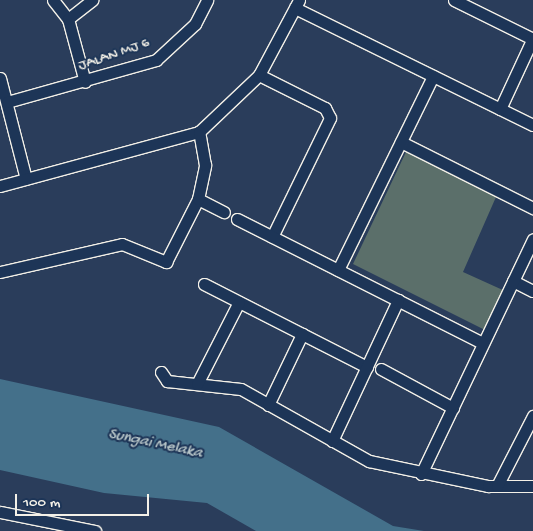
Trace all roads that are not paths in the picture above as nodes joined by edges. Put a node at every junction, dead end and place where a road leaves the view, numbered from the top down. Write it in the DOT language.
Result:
graph roads {
  1 [pos="53,0"];
  2 [pos="92,0"];
  3 [pos="207,0"];
  4 [pos="454,0"];
  5 [pos="467,3"];
  6 [pos="297,4"];
  7 [pos="68,19"];
  8 [pos="533,38"];
  9 [pos="259,75"];
  10 [pos="433,76"];
  11 [pos="0,78"];
  12 [pos="86,82"];
  13 [pos="7,102"];
  14 [pos="500,109"];
  15 [pos="533,125"];
  16 [pos="199,132"];
  17 [pos="401,142"];
  18 [pos="26,179"];
  19 [pos="0,186"];
  20 [pos="198,199"];
  21 [pos="533,208"];
  22 [pos="224,212"];
  23 [pos="237,219"];
  24 [pos="272,237"];
  25 [pos="533,239"];
  26 [pos="338,270"];
  27 [pos="0,272"];
  28 [pos="513,281"];
  29 [pos="204,284"];
  30 [pos="533,291"];
  31 [pos="398,300"];
  32 [pos="239,302"];
  33 [pos="302,334"];
  34 [pos="484,343"];
  35 [pos="367,367"];
  36 [pos="381,369"];
  37 [pos="161,372"];
  38 [pos="197,384"];
  39 [pos="268,405"];
  40 [pos="453,408"];
  41 [pos="533,416"];
  42 [pos="332,441"];
  43 [pos="421,474"];
  44 [pos="498,486"];
  45 [pos="533,486"];
  46 [pos="0,512"];
  47 [pos="95,531"];
  1 -- 7 [label="street"];
  2 -- 7 [label="street"];
  3 -- 12 [label="street, JALAN MJ 6"];
  4 -- 5 [label="street"];
  5 -- 8 [label="street"];
  6 -- 9 [label="street"];
  6 -- 10 [label="street"];
  7 -- 12 [label="street"];
  8 -- 14 [label="street"];
  9 -- 16 [label="street"];
  9 -- 24 [label="street"];
  10 -- 14 [label="street"];
  10 -- 17 [label="street"];
  11 -- 13 [label="street"];
  12 -- 13 [label="street, JALAN MJ 6"];
  13 -- 18 [label="street"];
  14 -- 15 [label="street"];
  16 -- 18 [label="street"];
  16 -- 20 [label="street"];
  17 -- 21 [label="street"];
  17 -- 26 [label="street"];
  18 -- 19 [label="street"];
  20 -- 22 [label="street"];
  20 -- 27 [label="street"];
  23 -- 24 [label="street"];
  24 -- 26 [label="street"];
  25 -- 28 [label="street"];
  26 -- 31 [label="street"];
  28 -- 30 [label="street"];
  28 -- 34 [label="street"];
  29 -- 32 [label="street"];
  31 -- 34 [label="street"];
  31 -- 35 [label="street"];
  32 -- 33 [label="street"];
  32 -- 38 [label="street"];
  33 -- 35 [label="street"];
  33 -- 39 [label="street"];
  34 -- 40 [label="street"];
  35 -- 42 [label="street"];
  36 -- 40 [label="street"];
  37 -- 38 [label="street"];
  38 -- 39 [label="street"];
  39 -- 42 [label="street"];
  40 -- 43 [label="street"];
  41 -- 44 [label="street"];
  42 -- 43 [label="street"];
  43 -- 44 [label="street"];
  44 -- 45 [label="street"];
  46 -- 47 [label="street"];
}
